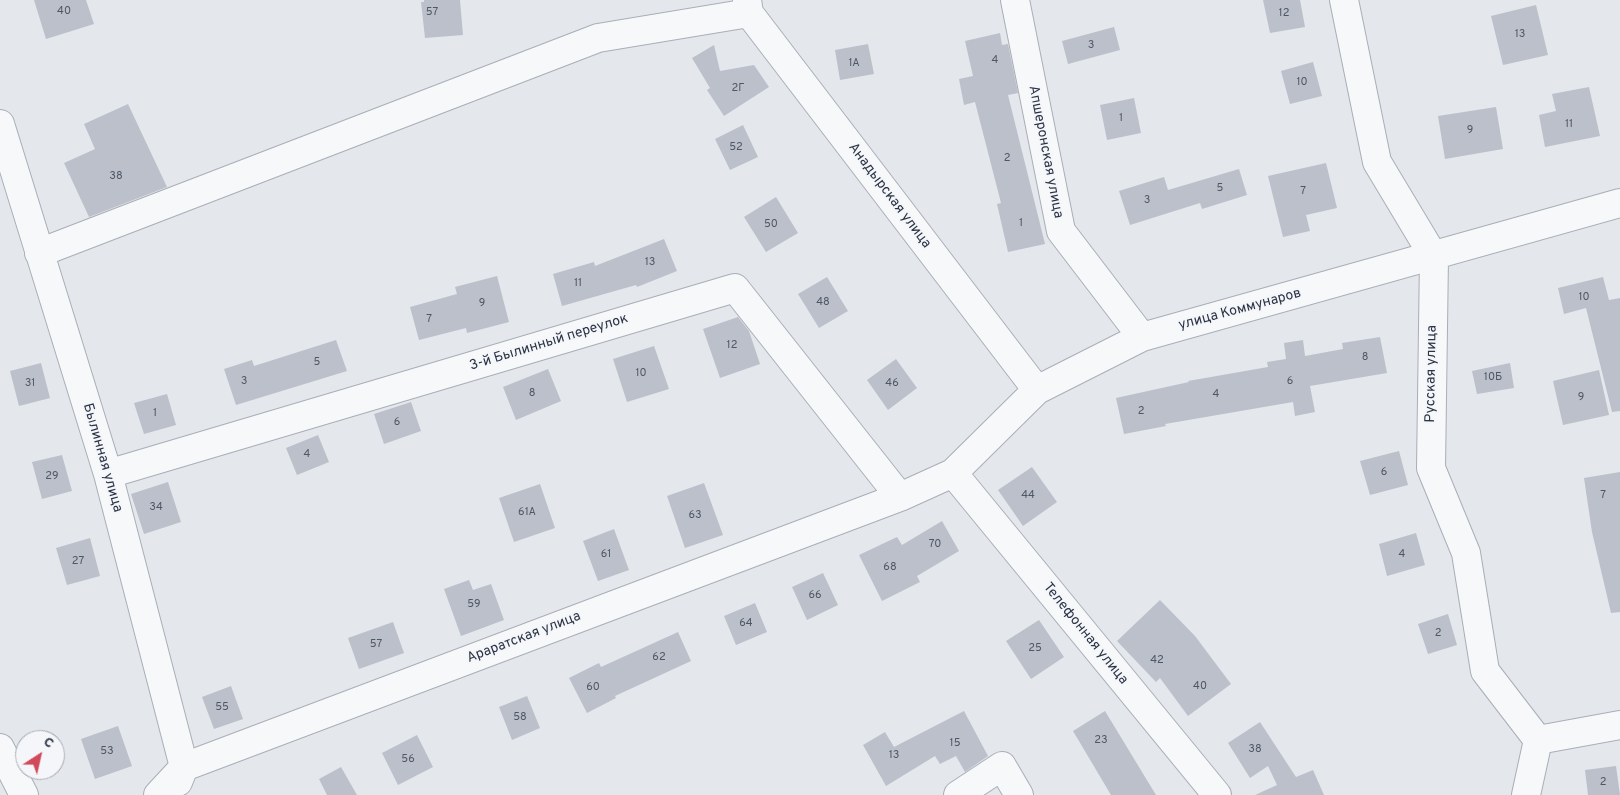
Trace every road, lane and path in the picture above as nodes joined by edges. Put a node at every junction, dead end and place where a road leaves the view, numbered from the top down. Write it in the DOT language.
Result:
graph roads {
  1 [pos="1015,0"];
  2 [pos="1344,0"];
  3 [pos="748,6"];
  4 [pos="0,124"];
  5 [pos="1620,204"];
  6 [pos="39,253"];
  7 [pos="1434,257"];
  8 [pos="1142,337"];
  9 [pos="1037,390"];
  10 [pos="953,473"];
  11 [pos="108,474"];
  12 [pos="900,497"];
  13 [pos="1620,724"];
  14 [pos="1538,740"];
  15 [pos="0,748"];
  16 [pos="184,767"];
  17 [pos="24,795"];
  18 [pos="158,795"];
  19 [pos="172,795"];
  20 [pos="958,795"];
  21 [pos="1019,795"];
  22 [pos="1217,795"];
  23 [pos="1526,795"];
  1 -- 8 [label="street, Апшеронская улица"];
  2 -- 7 [label="street"];
  3 -- 6 [label="street"];
  3 -- 9 [label="street, Анадырская улица"];
  4 -- 6 [label="street, Былинная улица"];
  5 -- 7 [label="street, улица Коммунаров"];
  6 -- 11 [label="street, Былинная улица"];
  7 -- 8 [label="street, улица Коммунаров"];
  7 -- 14 [label="street, Русская улица"];
  8 -- 9 [label="street, улица Коммунаров"];
  9 -- 10 [label="street, улица Коммунаров"];
  10 -- 12 [label="street, улица Коммунаров"];
  10 -- 22 [label="street, Телефонная улица"];
  11 -- 12 [label="street, 3-й Былинный переулок"];
  11 -- 16 [label="street, Былинная улица"];
  12 -- 16 [label="street, Араратская улица"];
  13 -- 14 [label="street"];
  14 -- 23 [label="street"];
  15 -- 17 [label="street"];
  16 -- 18 [label="street, Араратская улица"];
  16 -- 19 [label="street"];
  20 -- 21 [label="street"];
}
